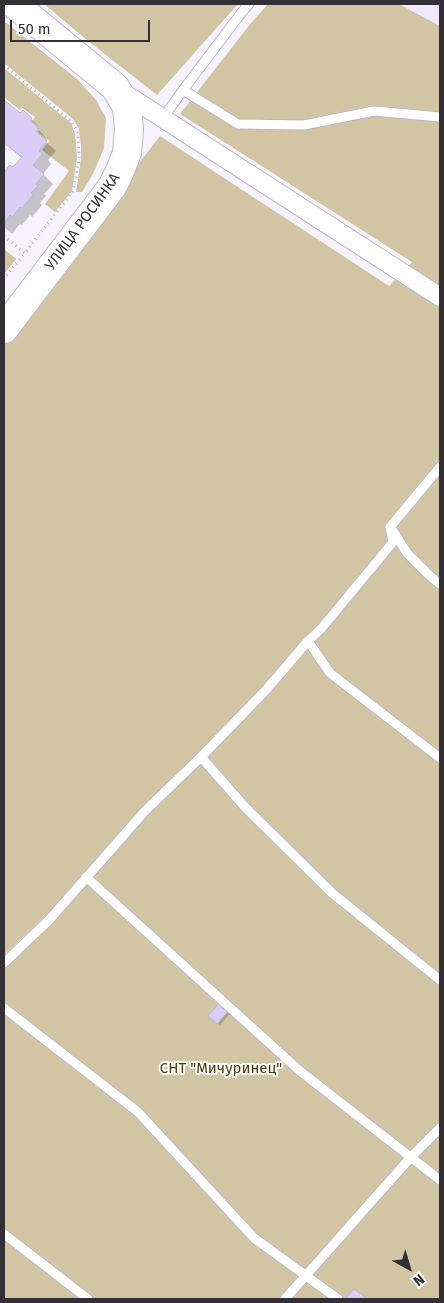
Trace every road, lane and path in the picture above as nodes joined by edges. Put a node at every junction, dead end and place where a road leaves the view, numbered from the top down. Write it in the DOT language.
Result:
graph roads {
  1 [pos="14,4"];
  2 [pos="249,4"];
  3 [pos="4,65"];
  4 [pos="114,87"];
  5 [pos="183,90"];
  6 [pos="440,116"];
  7 [pos="162,118"];
  8 [pos="7,145"];
  9 [pos="4,150"];
  10 [pos="4,236"];
  11 [pos="25,253"];
  12 [pos="4,278"];
  13 [pos="440,297"];
  14 [pos="4,329"];
  15 [pos="440,467"];
  16 [pos="390,527"];
  17 [pos="440,584"];
  18 [pos="308,642"];
  19 [pos="201,757"];
  20 [pos="440,758"];
  21 [pos="86,877"];
  22 [pos="4,963"];
  23 [pos="440,980"];
  24 [pos="4,1008"];
  25 [pos="440,1128"];
  26 [pos="411,1157"];
  27 [pos="440,1180"];
  28 [pos="4,1234"];
  29 [pos="306,1276"];
  30 [pos="88,1299"];
  31 [pos="286,1299"];
  32 [pos="338,1299"];
  1 -- 4 [label="main road, УЛИЦА РОСИНКА"];
  2 -- 5 [label="lane"];
  3 -- 11 [label="path"];
  4 -- 7 [label="street"];
  4 -- 14 [label="main road, УЛИЦА РОСИНКА"];
  5 -- 6 [label="lane"];
  5 -- 7 [label="lane"];
  7 -- 13 [label="street"];
  8 -- 9 [label="path"];
  10 -- 11 [label="path"];
  11 -- 12 [label="path"];
  15 -- 16 [label="lane"];
  16 -- 17 [label="lane"];
  16 -- 18 [label="lane"];
  18 -- 19 [label="lane"];
  18 -- 20 [label="lane"];
  19 -- 21 [label="lane"];
  19 -- 23 [label="lane"];
  21 -- 22 [label="lane"];
  21 -- 26 [label="lane"];
  24 -- 29 [label="lane"];
  25 -- 26 [label="lane"];
  26 -- 27 [label="lane"];
  26 -- 29 [label="lane"];
  28 -- 30 [label="lane"];
  29 -- 31 [label="lane"];
  29 -- 32 [label="lane"];
}
